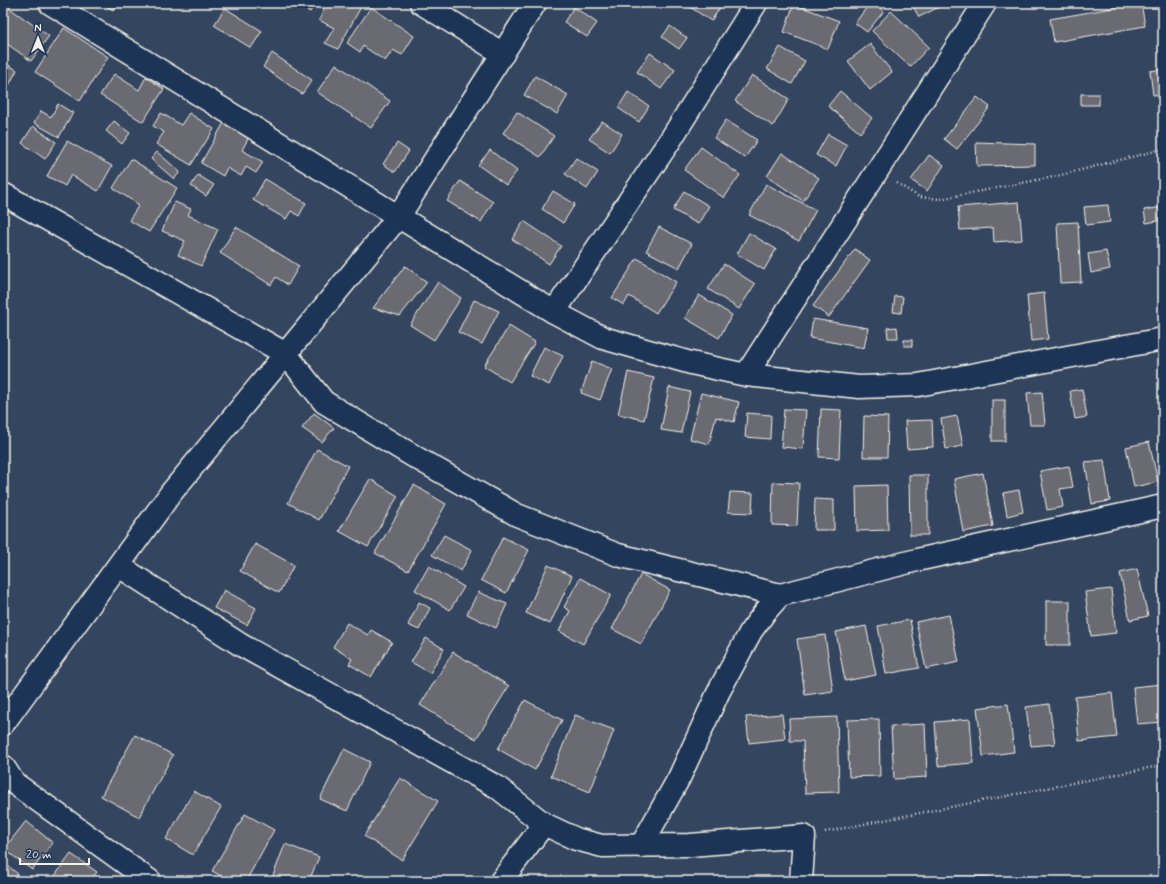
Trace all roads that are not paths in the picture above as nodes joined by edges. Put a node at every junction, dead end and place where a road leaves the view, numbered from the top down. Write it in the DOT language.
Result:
graph roads {
  1 [pos="50,3"];
  2 [pos="421,3"];
  3 [pos="535,3"];
  4 [pos="756,3"];
  5 [pos="985,3"];
  6 [pos="503,54"];
  7 [pos="3,194"];
  8 [pos="399,216"];
  9 [pos="554,312"];
  10 [pos="1163,339"];
  11 [pos="286,354"];
  12 [pos="746,375"];
  13 [pos="1163,506"];
  14 [pos="119,566"];
  15 [pos="780,595"];
  16 [pos="3,724"];
  17 [pos="3,766"];
  18 [pos="544,824"];
  19 [pos="641,846"];
  20 [pos="150,881"];
  21 [pos="501,881"];
  22 [pos="801,881"];
  1 -- 8 [label="street"];
  2 -- 6 [label="street"];
  3 -- 6 [label="street"];
  4 -- 9 [label="street"];
  5 -- 12 [label="street"];
  6 -- 8 [label="street"];
  7 -- 11 [label="street"];
  8 -- 9 [label="street"];
  8 -- 11 [label="street"];
  9 -- 12 [label="street"];
  10 -- 12 [label="street"];
  11 -- 14 [label="street"];
  11 -- 15 [label="street"];
  13 -- 15 [label="street"];
  14 -- 16 [label="street"];
  14 -- 18 [label="street"];
  15 -- 19 [label="street"];
  17 -- 20 [label="street"];
  18 -- 19 [label="street"];
  18 -- 21 [label="street"];
  19 -- 22 [label="street"];
}
